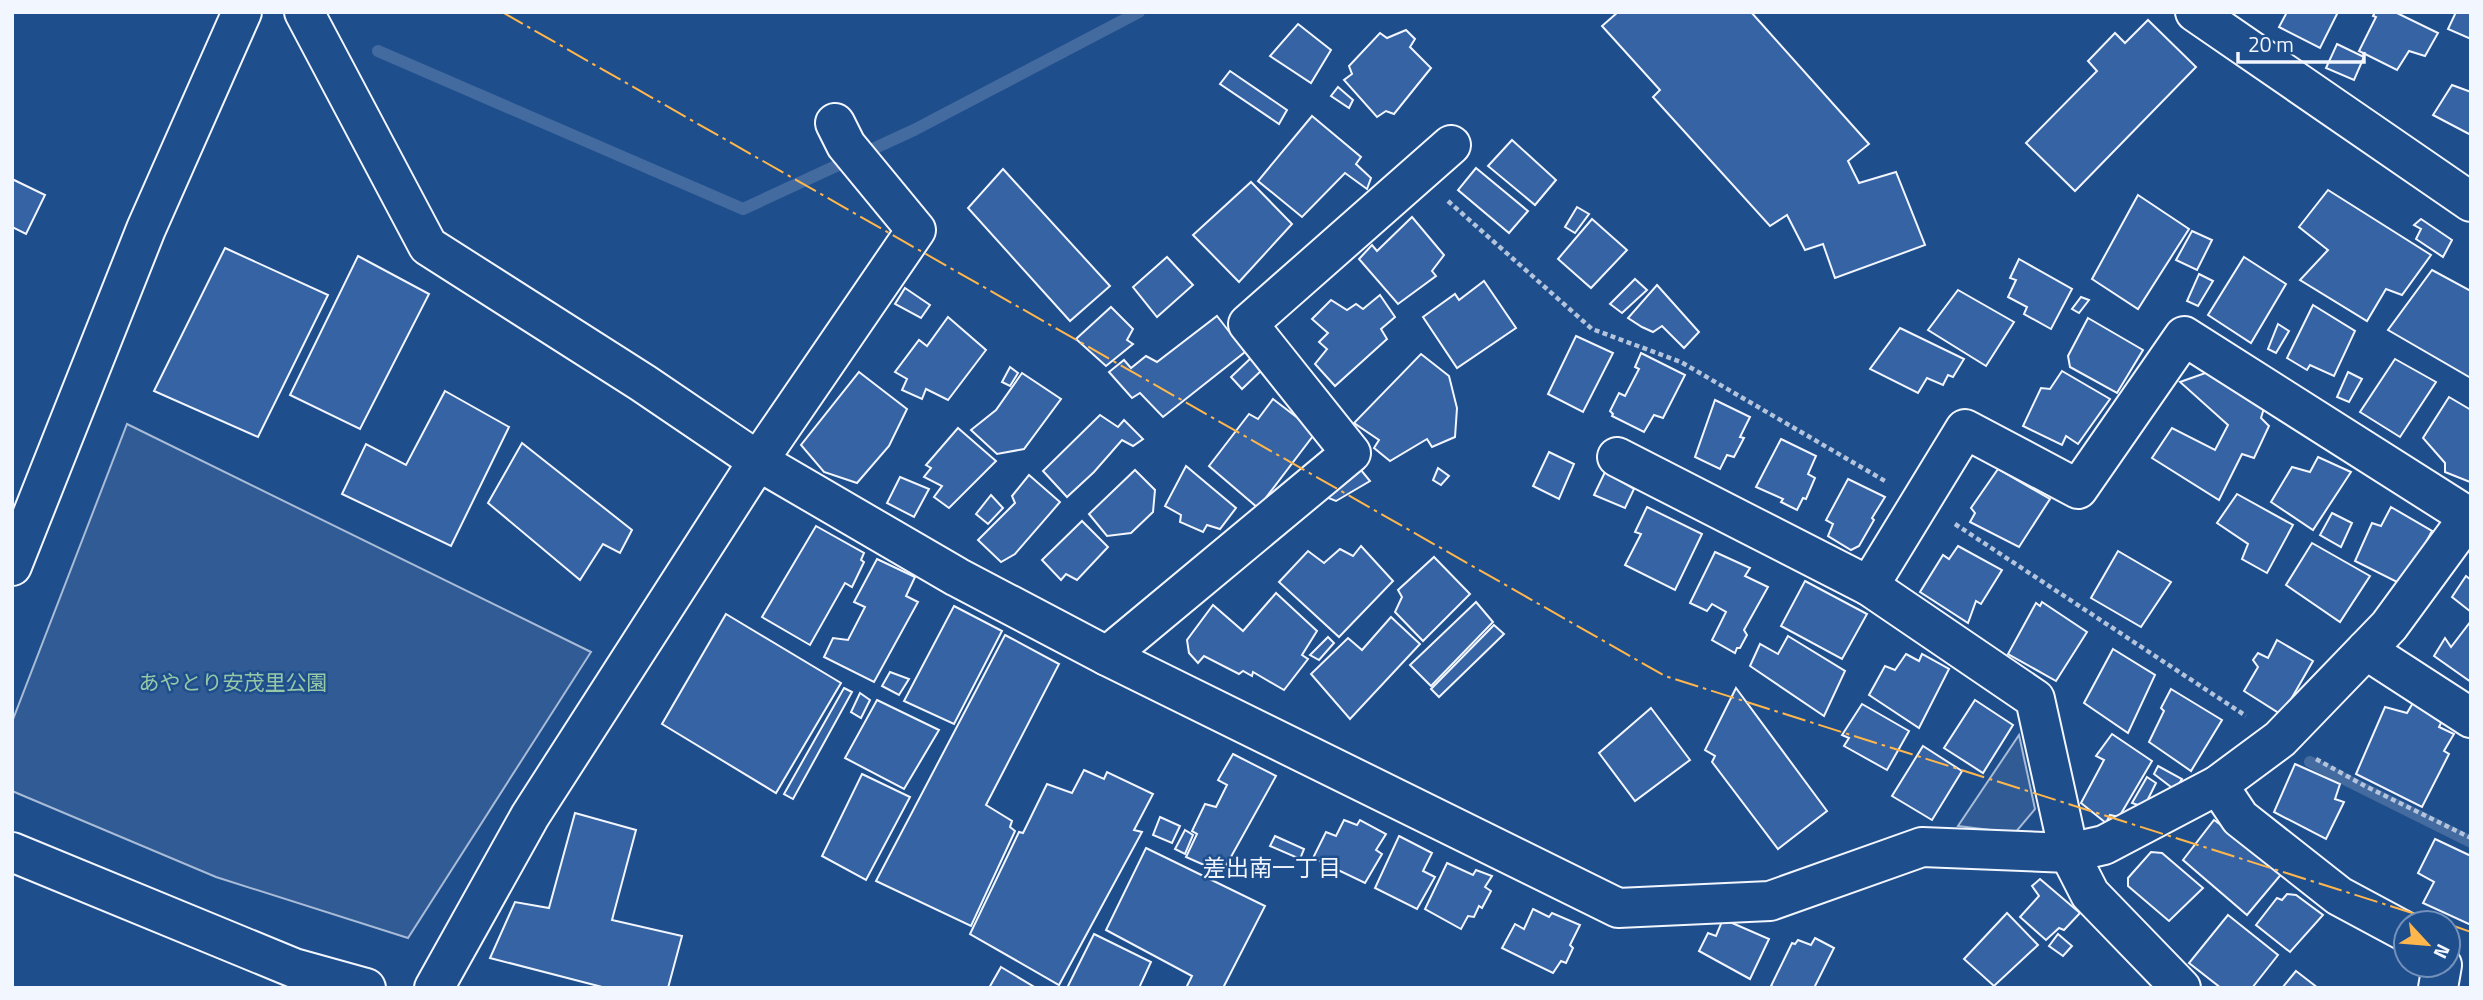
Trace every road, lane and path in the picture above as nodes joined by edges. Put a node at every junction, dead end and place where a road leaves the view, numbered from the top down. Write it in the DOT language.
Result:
graph roads {
  1 [pos="242,12"];
  2 [pos="304,12"];
  3 [pos="2195,12"];
  4 [pos="848,145"];
  5 [pos="1451,145"];
  6 [pos="1419,175"];
  7 [pos="2471,202"];
  8 [pos="1617,457"];
  9 [pos="758,461"];
  10 [pos="1921,502"];
  11 [pos="2470,515"];
  12 [pos="12,566"];
  13 [pos="1869,586"];
  14 [pos="2366,650"];
  15 [pos="1107,656"];
  16 [pos="2471,718"];
  17 [pos="2280,739"];
  18 [pos="2218,785"];
  19 [pos="2471,838"];
  20 [pos="12,852"];
  21 [pos="2069,853"];
  22 [pos="2392,924"];
  23 [pos="366,988"];
  24 [pos="435,988"];
  25 [pos="2181,988"];
  1 -- 12 [label="street"];
  2 -- 9 [label="street"];
  3 -- 7 [label="street"];
  4 -- 9 [label="street"];
  5 -- 6 [label="street"];
  6 -- 10 [label="path"];
  6 -- 15 [label="street"];
  8 -- 13 [label="street"];
  9 -- 15 [label="street"];
  9 -- 24 [label="street"];
  10 -- 11 [label="street"];
  10 -- 13 [label="street"];
  10 -- 17 [label="path"];
  11 -- 14 [label="street"];
  13 -- 21 [label="street"];
  14 -- 16 [label="street"];
  14 -- 17 [label="street"];
  15 -- 21 [label="street"];
  17 -- 18 [label="street"];
  17 -- 19 [label="path"];
  18 -- 21 [label="street"];
  18 -- 22 [label="street"];
  20 -- 23 [label="street"];
  21 -- 25 [label="street"];
}
